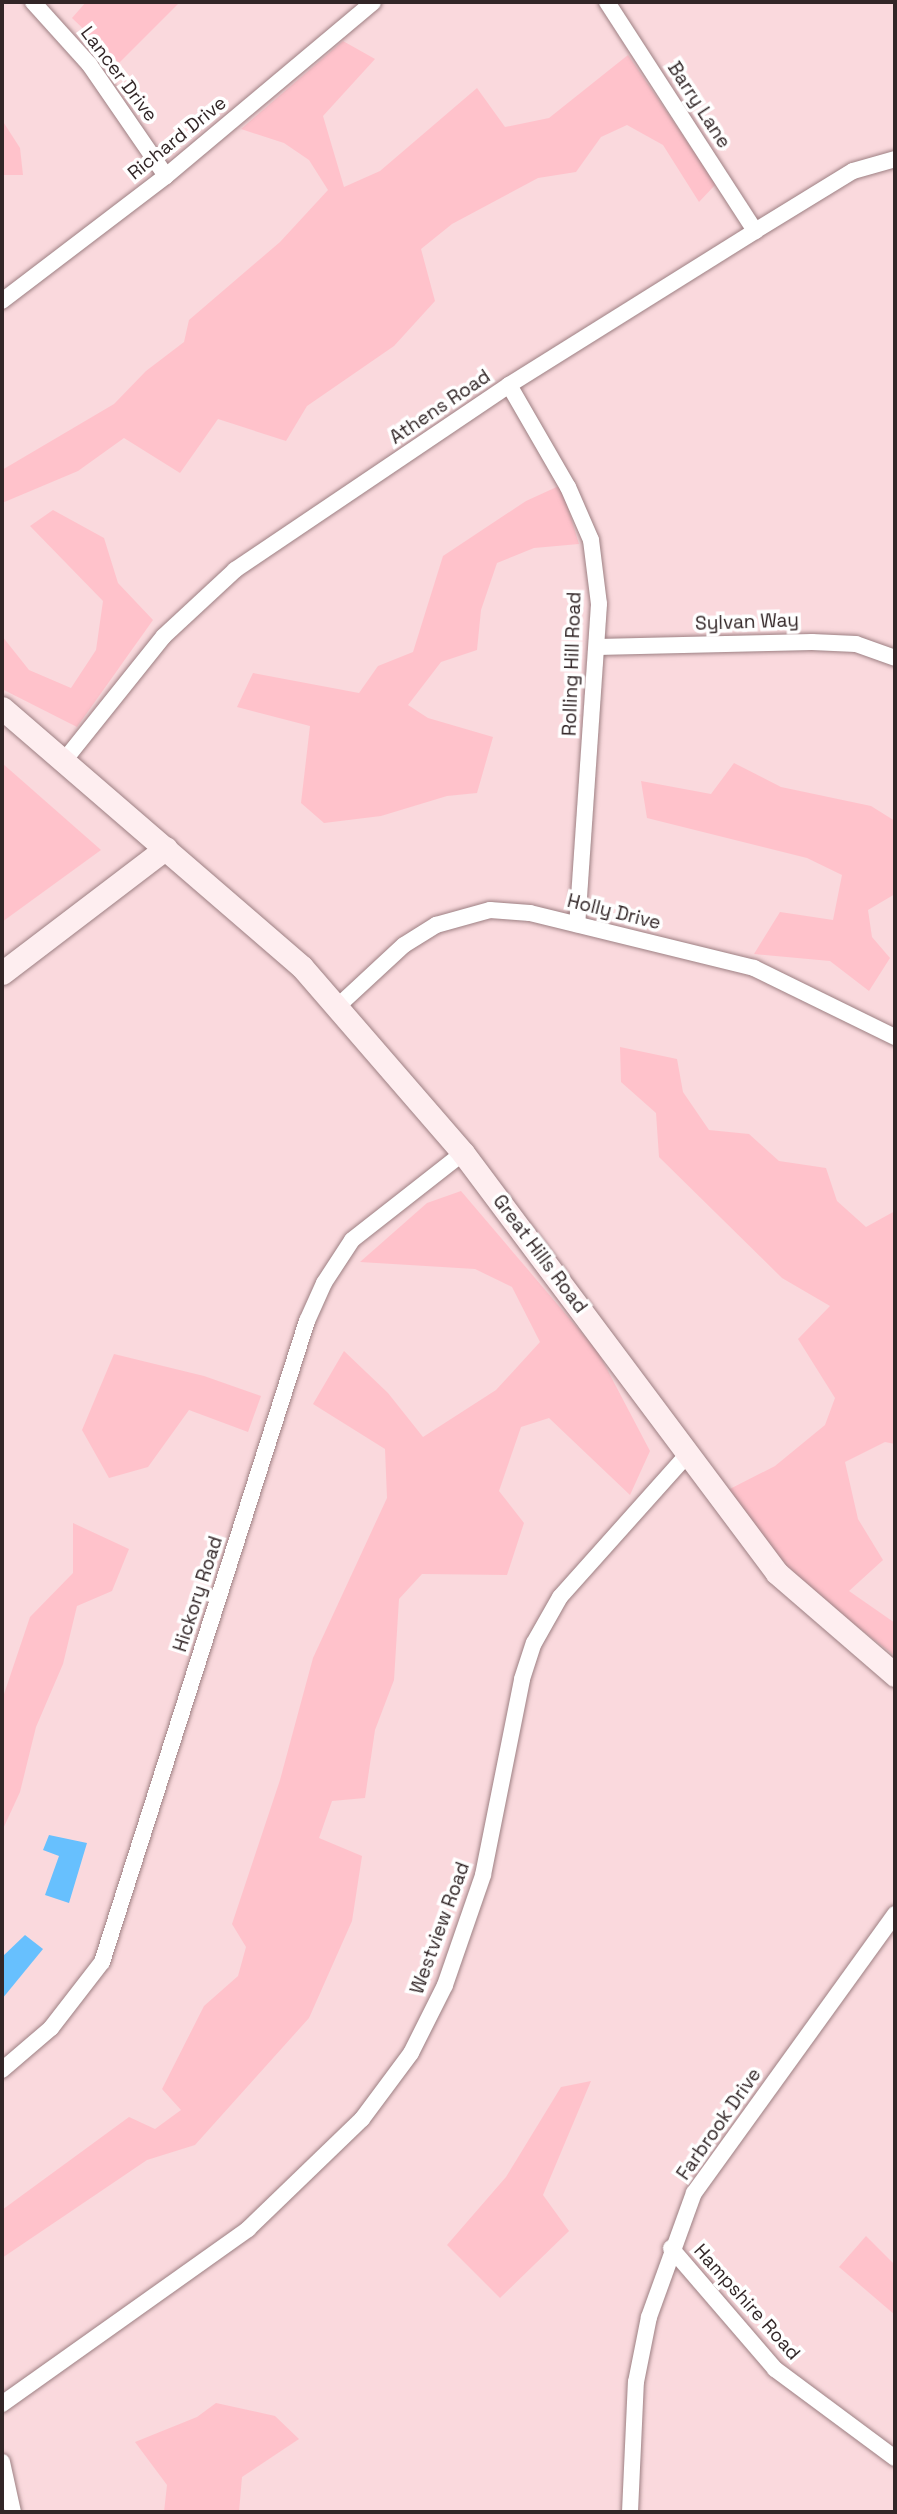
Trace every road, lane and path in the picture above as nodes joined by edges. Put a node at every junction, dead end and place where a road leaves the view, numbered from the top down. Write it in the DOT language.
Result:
graph roads {
  1 [pos="33,2"];
  2 [pos="373,2"];
  3 [pos="607,2"];
  4 [pos="895,159"];
  5 [pos="166,176"];
  6 [pos="755,230"];
  7 [pos="2,301"];
  8 [pos="509,385"];
  9 [pos="597,648"];
  10 [pos="895,658"];
  11 [pos="2,708"];
  12 [pos="63,762"];
  13 [pos="166,849"];
  14 [pos="577,924"];
  15 [pos="2,973"];
  16 [pos="337,1007"];
  17 [pos="895,1037"];
  18 [pos="463,1153"];
  19 [pos="687,1455"];
  20 [pos="895,1675"];
  21 [pos="895,1914"];
  22 [pos="2,2070"];
  23 [pos="671,2248"];
  24 [pos="2,2404"];
  25 [pos="895,2458"];
  26 [pos="2,2462"];
  27 [pos="13,2512"];
  28 [pos="630,2512"];
  1 -- 5 [label="street, Lancer Drive"];
  2 -- 5 [label="street, Richard Drive"];
  3 -- 6 [label="street, Barry Lane"];
  4 -- 6 [label="street, Athens Road"];
  5 -- 7 [label="street, Richard Drive"];
  6 -- 8 [label="street, Athens Road"];
  8 -- 9 [label="street, Rolling Hill Road"];
  8 -- 12 [label="street, Athens Road"];
  9 -- 10 [label="street, Sylvan Way"];
  9 -- 14 [label="street, Rolling Hill Road"];
  11 -- 12 [label="street, Great Hills Road"];
  12 -- 13 [label="street, Great Hills Road"];
  13 -- 15 [label="street"];
  13 -- 16 [label="street, Great Hills Road"];
  14 -- 16 [label="street, Holly Drive"];
  14 -- 17 [label="street, Holly Drive"];
  16 -- 18 [label="street, Great Hills Road"];
  18 -- 19 [label="street, Great Hills Road"];
  18 -- 22 [label="street, Hickory Road"];
  19 -- 20 [label="street, Great Hills Road"];
  19 -- 24 [label="street, Westview Road"];
  21 -- 23 [label="street, Farbrook Drive"];
  23 -- 25 [label="street, Hampshire Road"];
  23 -- 28 [label="street, Farbrook Drive"];
  26 -- 27 [label="street"];
}
